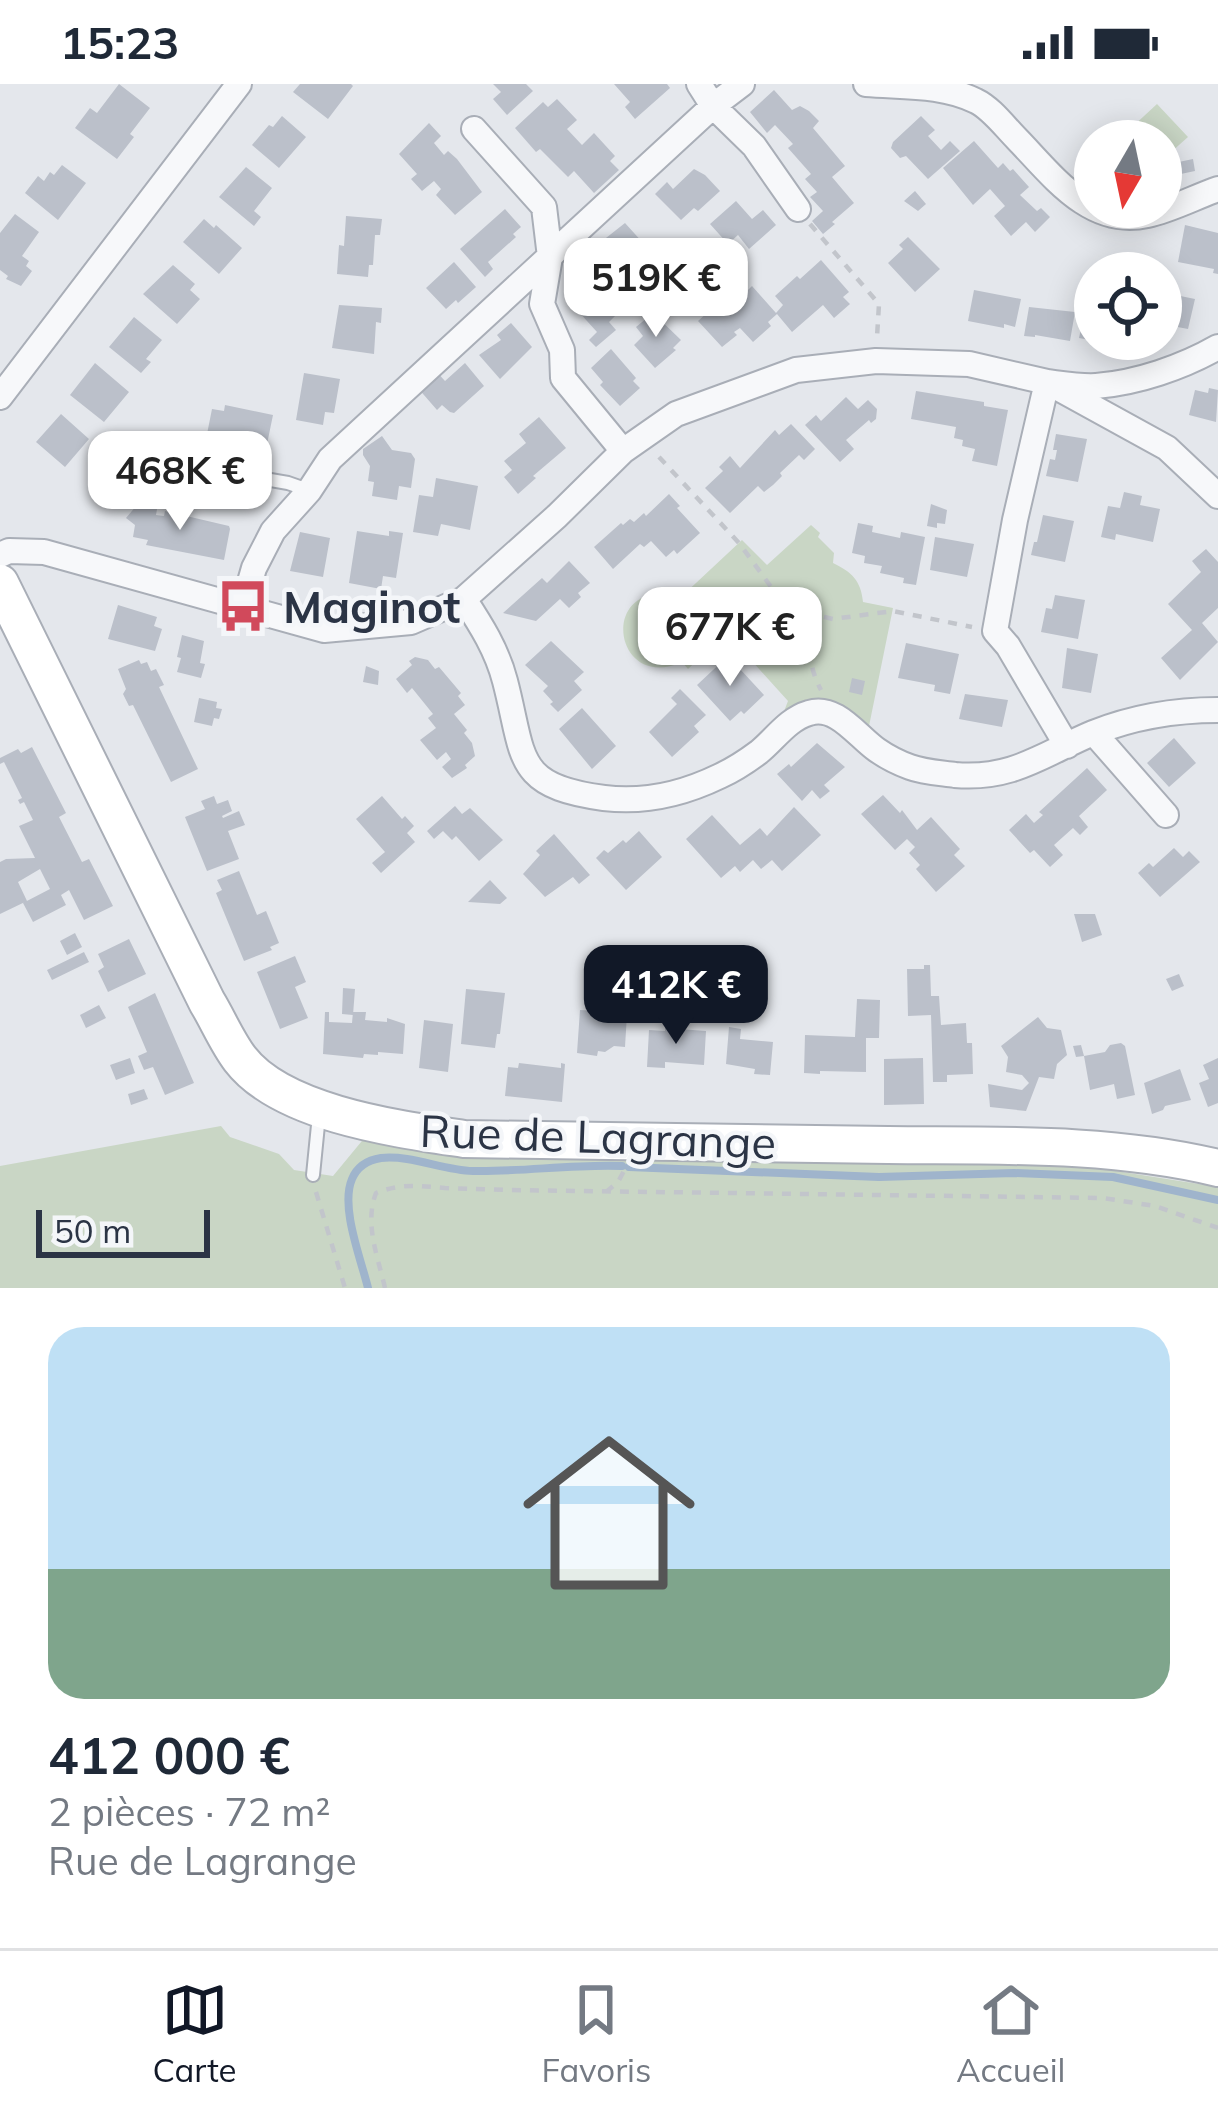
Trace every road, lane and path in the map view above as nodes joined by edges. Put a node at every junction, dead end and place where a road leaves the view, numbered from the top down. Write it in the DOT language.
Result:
graph roads {
  1 [pos="239,84"];
  2 [pos="699,84"];
  3 [pos="742,84"];
  4 [pos="866,84"];
  5 [pos="713,106"];
  6 [pos="474,129"];
  7 [pos="1218,189"];
  8 [pos="798,209"];
  9 [pos="550,257"];
  10 [pos="1218,347"];
  11 [pos="876,361"];
  12 [pos="1047,382"];
  13 [pos="0,397"];
  14 [pos="632,444"];
  15 [pos="188,480"];
  16 [pos="309,491"];
  17 [pos="1218,496"];
  18 [pos="0,555"];
  19 [pos="0,583"];
  20 [pos="464,599"];
  21 [pos="242,606"];
  22 [pos="812,614"];
  23 [pos="995,631"];
  24 [pos="1218,710"];
  25 [pos="834,714"];
  26 [pos="1094,733"];
  27 [pos="1067,746"];
  28 [pos="1166,815"];
  29 [pos="319,1108"];
  30 [pos="1218,1168"];
  31 [pos="313,1175"];
  32 [pos="1218,1228"];
  33 [pos="345,1288"];
  34 [pos="386,1288"];
  1 -- 13 [label="street"];
  2 -- 5 [label="street"];
  3 -- 5 [label="street"];
  4 -- 7 [label="street"];
  5 -- 8 [label="street"];
  5 -- 9 [label="street"];
  6 -- 9 [label="street"];
  8 -- 11 [label="path"];
  9 -- 14 [label="street"];
  9 -- 16 [label="street"];
  10 -- 12 [label="street"];
  11 -- 12 [label="street"];
  11 -- 14 [label="street"];
  12 -- 17 [label="street"];
  12 -- 23 [label="street"];
  14 -- 20 [label="street"];
  14 -- 22 [label="path"];
  15 -- 16 [label="lane"];
  16 -- 21 [label="street"];
  18 -- 21 [label="street"];
  19 -- 29 [label="street, Rue de Lagrange"];
  20 -- 21 [label="street"];
  20 -- 25 [label="street"];
  22 -- 23 [label="path"];
  22 -- 25 [label="path"];
  23 -- 27 [label="street"];
  24 -- 26 [label="street"];
  25 -- 27 [label="street"];
  26 -- 27 [label="street"];
  26 -- 28 [label="street"];
  29 -- 30 [label="street, Rue de Lagrange"];
  29 -- 31 [label="lane"];
  31 -- 33 [label="path"];
  32 -- 34 [label="path"];
}
